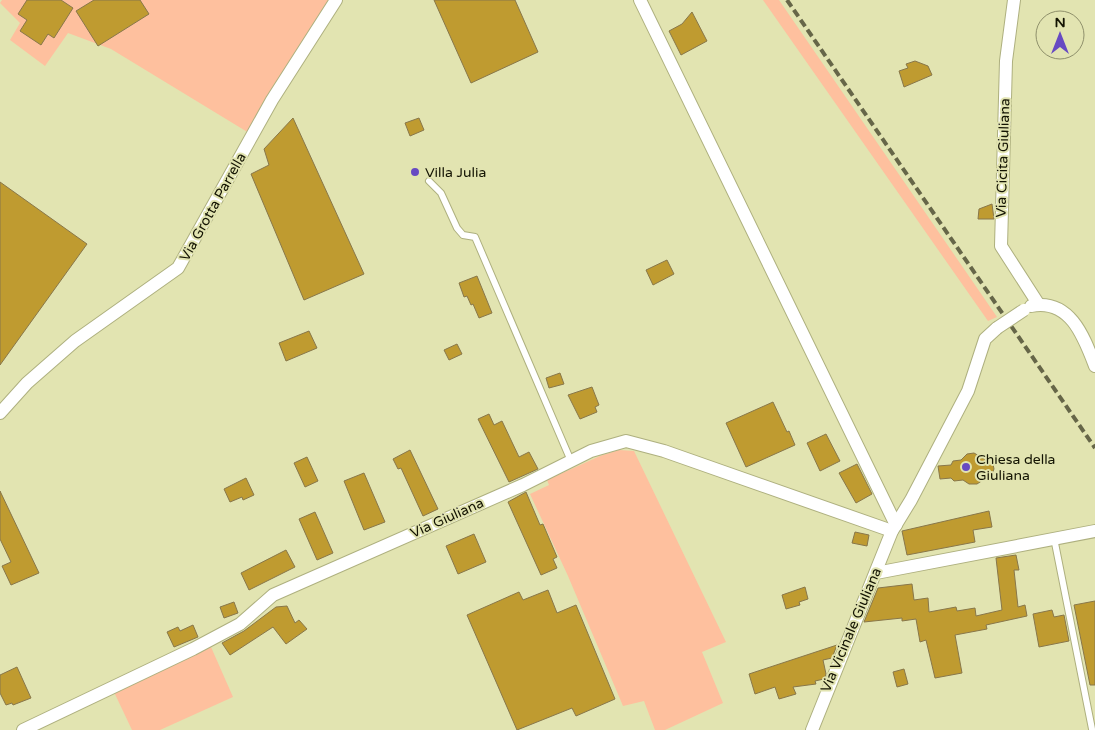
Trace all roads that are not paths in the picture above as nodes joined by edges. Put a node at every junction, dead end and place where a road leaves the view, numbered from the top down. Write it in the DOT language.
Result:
graph roads {
  1 [pos="336,0"];
  2 [pos="640,0"];
  3 [pos="1014,0"];
  4 [pos="429,181"];
  5 [pos="1039,305"];
  6 [pos="1095,366"];
  7 [pos="0,413"];
  8 [pos="571,461"];
  9 [pos="894,528"];
  10 [pos="1095,530"];
  11 [pos="1054,538"];
  12 [pos="876,573"];
  13 [pos="1091,729"];
  14 [pos="23,730"];
  15 [pos="812,730"];
  1 -- 7 [label="street, Via Grotta Parrella"];
  2 -- 9 [label="street"];
  3 -- 5 [label="street, Via Cicita Giuliana"];
  4 -- 8 [label="lane"];
  5 -- 6 [label="street"];
  5 -- 9 [label="street, Via Vicinale Giuliana, bridge"];
  8 -- 9 [label="street, Via Giuliana"];
  8 -- 14 [label="street, Via Giuliana"];
  9 -- 12 [label="street, Via Vicinale Giuliana"];
  10 -- 11 [label="street"];
  11 -- 12 [label="street"];
  11 -- 13 [label="lane"];
  12 -- 15 [label="street, Via Vicinale Giuliana"];
}
